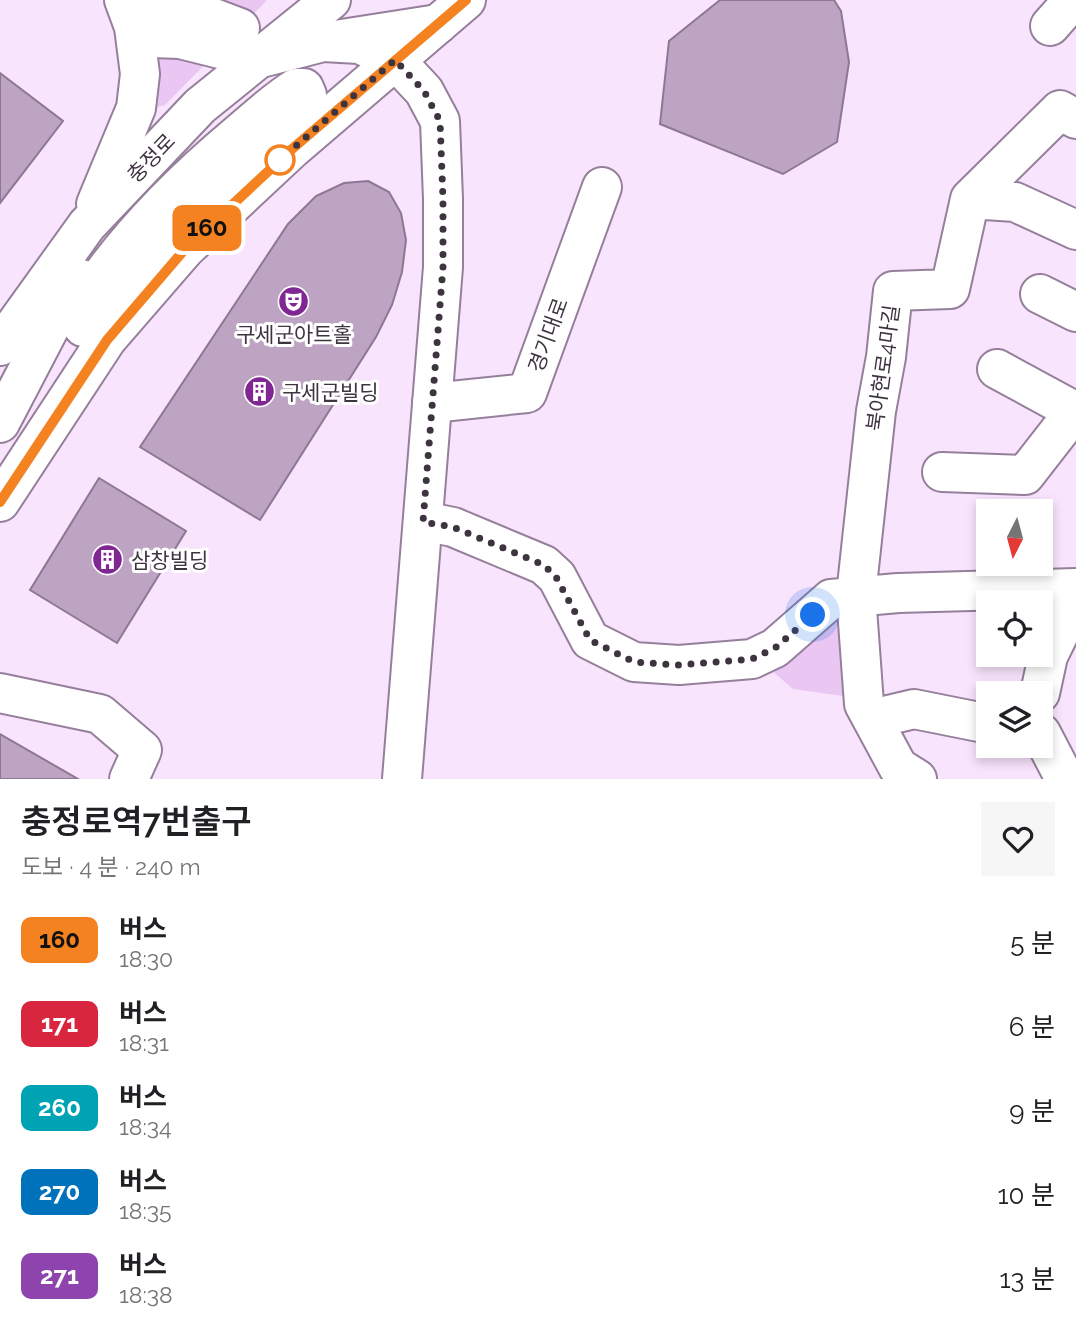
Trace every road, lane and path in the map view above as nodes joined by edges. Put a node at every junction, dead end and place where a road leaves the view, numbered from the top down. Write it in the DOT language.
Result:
graph roads {
  1 [pos="124,0"];
  2 [pos="331,0"];
  3 [pos="343,0"];
  4 [pos="452,12"];
  5 [pos="323,41"];
  6 [pos="248,44"];
  7 [pos="395,60"];
  8 [pos="307,100"];
  9 [pos="1076,120"];
  10 [pos="601,187"];
  11 [pos="970,199"];
  12 [pos="87,225"];
  13 [pos="1076,230"];
  14 [pos="1040,294"];
  15 [pos="1076,312"];
  16 [pos="0,345"];
  17 [pos="997,369"];
  18 [pos="432,403"];
  19 [pos="1075,412"];
  20 [pos="0,424"];
  21 [pos="942,472"];
  22 [pos="0,502"];
  23 [pos="423,522"];
  24 [pos="1076,588"];
  25 [pos="856,595"];
  26 [pos="1076,599"];
  27 [pos="1062,661"];
  28 [pos="1049,681"];
  29 [pos="0,693"];
  30 [pos="872,719"];
  31 [pos="976,721"];
  32 [pos="1053,756"];
  33 [pos="136,764"];
  34 [pos="880,766"];
  35 [pos="402,779"];
  36 [pos="917,779"];
  37 [pos="1065,779"];
  1 -- 12 [label="street"];
  2 -- 6 [label="street, 충정로"];
  3 -- 5 [label="street"];
  4 -- 5 [label="street"];
  4 -- 7 [label="street"];
  5 -- 6 [label="street"];
  5 -- 7 [label="street"];
  5 -- 20 [label="street"];
  6 -- 12 [label="street, 충정로"];
  7 -- 18 [label="street"];
  7 -- 22 [label="street"];
  8 -- 8 [label="street"];
  9 -- 11 [label="street"];
  10 -- 18 [label="street, 경기대로"];
  11 -- 13 [label="street"];
  11 -- 25 [label="street, 북아현로4마길"];
  12 -- 16 [label="street, 충정로"];
  14 -- 15 [label="street"];
  17 -- 19 [label="street"];
  18 -- 23 [label="street"];
  19 -- 21 [label="street"];
  23 -- 25 [label="street"];
  23 -- 35 [label="street"];
  24 -- 25 [label="street"];
  25 -- 30 [label="street, 북아현로4마길"];
  26 -- 27 [label="street"];
  27 -- 28 [label="street"];
  29 -- 33 [label="street"];
  30 -- 31 [label="street"];
  30 -- 34 [label="street, 북아현로4마길"];
  32 -- 37 [label="street"];
  34 -- 36 [label="street, 북아현로4마길"];
}
